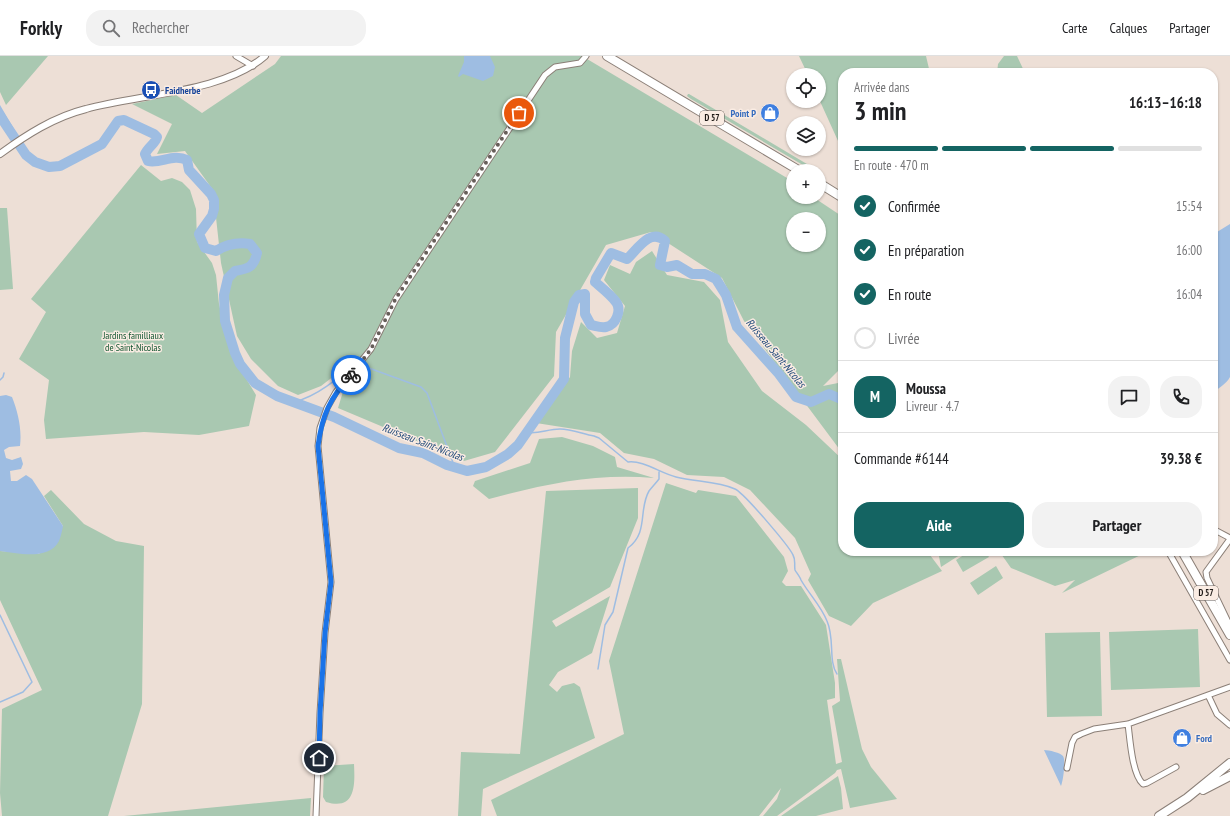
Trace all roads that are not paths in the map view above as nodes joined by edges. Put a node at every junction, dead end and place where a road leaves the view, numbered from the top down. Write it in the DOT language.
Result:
graph roads {
  1 [pos="236,56"];
  2 [pos="265,56"];
  3 [pos="586,56"];
  4 [pos="606,56"];
  5 [pos="253,66"];
  6 [pos="0,154"];
  7 [pos="790,164"];
  8 [pos="826,185"];
  9 [pos="826,187"];
  10 [pos="838,191"];
  11 [pos="838,195"];
  12 [pos="1218,532"];
  13 [pos="1230,538"];
  14 [pos="1218,555"];
  15 [pos="1171,556"];
  16 [pos="1185,556"];
  17 [pos="1191,556"];
  18 [pos="1217,556"];
  19 [pos="1230,626"];
  20 [pos="1230,635"];
  21 [pos="1230,660"];
  22 [pos="1230,687"];
  23 [pos="1208,695"];
  24 [pos="1128,724"];
  25 [pos="1230,725"];
  26 [pos="1230,763"];
  27 [pos="1176,767"];
  28 [pos="1067,768"];
  29 [pos="1230,776"];
  30 [pos="1187,798"];
  31 [pos="316,816"];
  32 [pos="1159,816"];
  1 -- 5 [label="street"];
  2 -- 5 [label="street"];
  3 -- 31 [label="street"];
  4 -- 7 [label="main road, D 57"];
  5 -- 6 [label="street"];
  8 -- 10 [label="main road"];
  9 -- 11 [label="main road"];
  12 -- 13 [label="street"];
  13 -- 14 [label="street"];
  15 -- 21 [label="street"];
  16 -- 20 [label="main road, D 57"];
  17 -- 19 [label="main road, D 57"];
  18 -- 19 [label="street"];
  22 -- 23 [label="street"];
  23 -- 24 [label="street"];
  23 -- 25 [label="street"];
  24 -- 27 [label="street"];
  24 -- 28 [label="street"];
  26 -- 30 [label="main road"];
  29 -- 30 [label="main road"];
  30 -- 32 [label="main road"];
}
